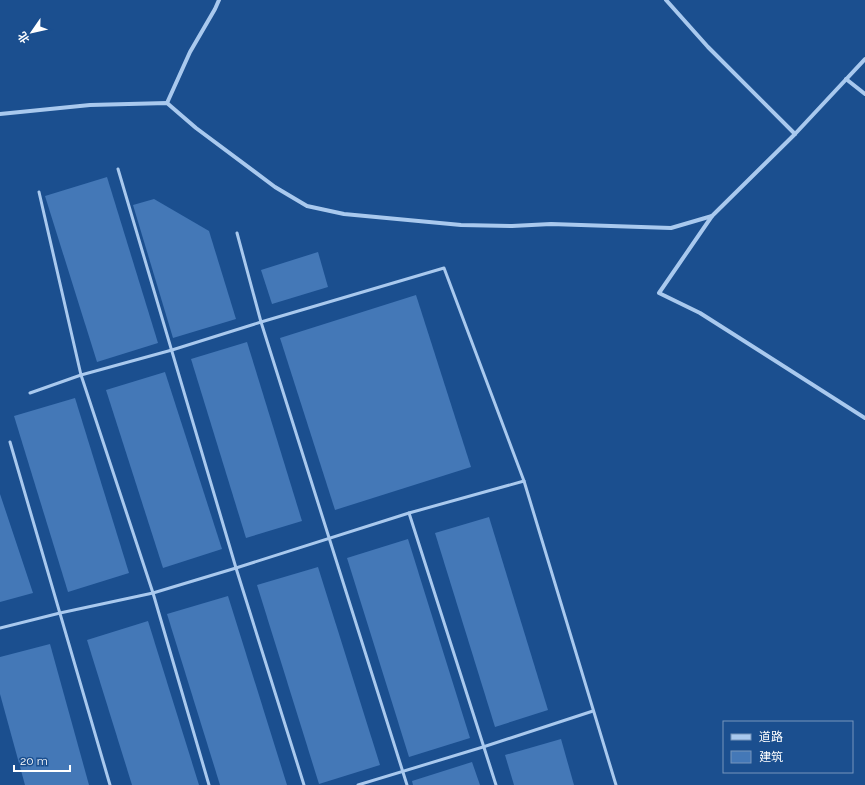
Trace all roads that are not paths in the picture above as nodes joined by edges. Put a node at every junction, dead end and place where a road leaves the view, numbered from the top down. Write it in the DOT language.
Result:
graph roads {
  1 [pos="219,0"];
  2 [pos="666,0"];
  3 [pos="865,59"];
  4 [pos="846,79"];
  5 [pos="865,94"];
  6 [pos="167,103"];
  7 [pos="0,114"];
  8 [pos="795,134"];
  9 [pos="118,169"];
  10 [pos="39,192"];
  11 [pos="712,216"];
  12 [pos="237,233"];
  13 [pos="261,322"];
  14 [pos="172,350"];
  15 [pos="81,375"];
  16 [pos="30,393"];
  17 [pos="865,418"];
  18 [pos="10,442"];
  19 [pos="524,481"];
  20 [pos="409,513"];
  21 [pos="330,537"];
  22 [pos="236,568"];
  23 [pos="153,593"];
  24 [pos="60,613"];
  25 [pos="0,628"];
  26 [pos="593,711"];
  27 [pos="483,747"];
  28 [pos="402,771"];
  29 [pos="110,785"];
  30 [pos="209,785"];
  31 [pos="304,785"];
  32 [pos="358,785"];
  33 [pos="407,785"];
  34 [pos="496,785"];
  35 [pos="616,785"];
  1 -- 6 [label="street"];
  2 -- 8 [label="street"];
  3 -- 4 [label="street"];
  4 -- 5 [label="street"];
  4 -- 8 [label="street"];
  6 -- 7 [label="street"];
  6 -- 11 [label="street"];
  8 -- 11 [label="street"];
  9 -- 14 [label="lane"];
  10 -- 15 [label="lane"];
  11 -- 17 [label="street"];
  12 -- 13 [label="lane"];
  13 -- 14 [label="lane"];
  13 -- 19 [label="lane"];
  13 -- 21 [label="lane"];
  14 -- 15 [label="lane"];
  14 -- 22 [label="lane"];
  15 -- 16 [label="lane"];
  15 -- 23 [label="lane"];
  18 -- 24 [label="lane"];
  19 -- 20 [label="lane"];
  19 -- 26 [label="lane"];
  20 -- 21 [label="lane"];
  20 -- 27 [label="lane"];
  21 -- 22 [label="lane"];
  21 -- 28 [label="lane"];
  22 -- 23 [label="lane"];
  22 -- 31 [label="lane"];
  23 -- 24 [label="lane"];
  23 -- 30 [label="lane"];
  24 -- 25 [label="lane"];
  24 -- 29 [label="lane"];
  26 -- 27 [label="lane"];
  26 -- 35 [label="lane"];
  27 -- 28 [label="lane"];
  27 -- 34 [label="lane"];
  28 -- 32 [label="lane"];
  28 -- 33 [label="lane"];
}
